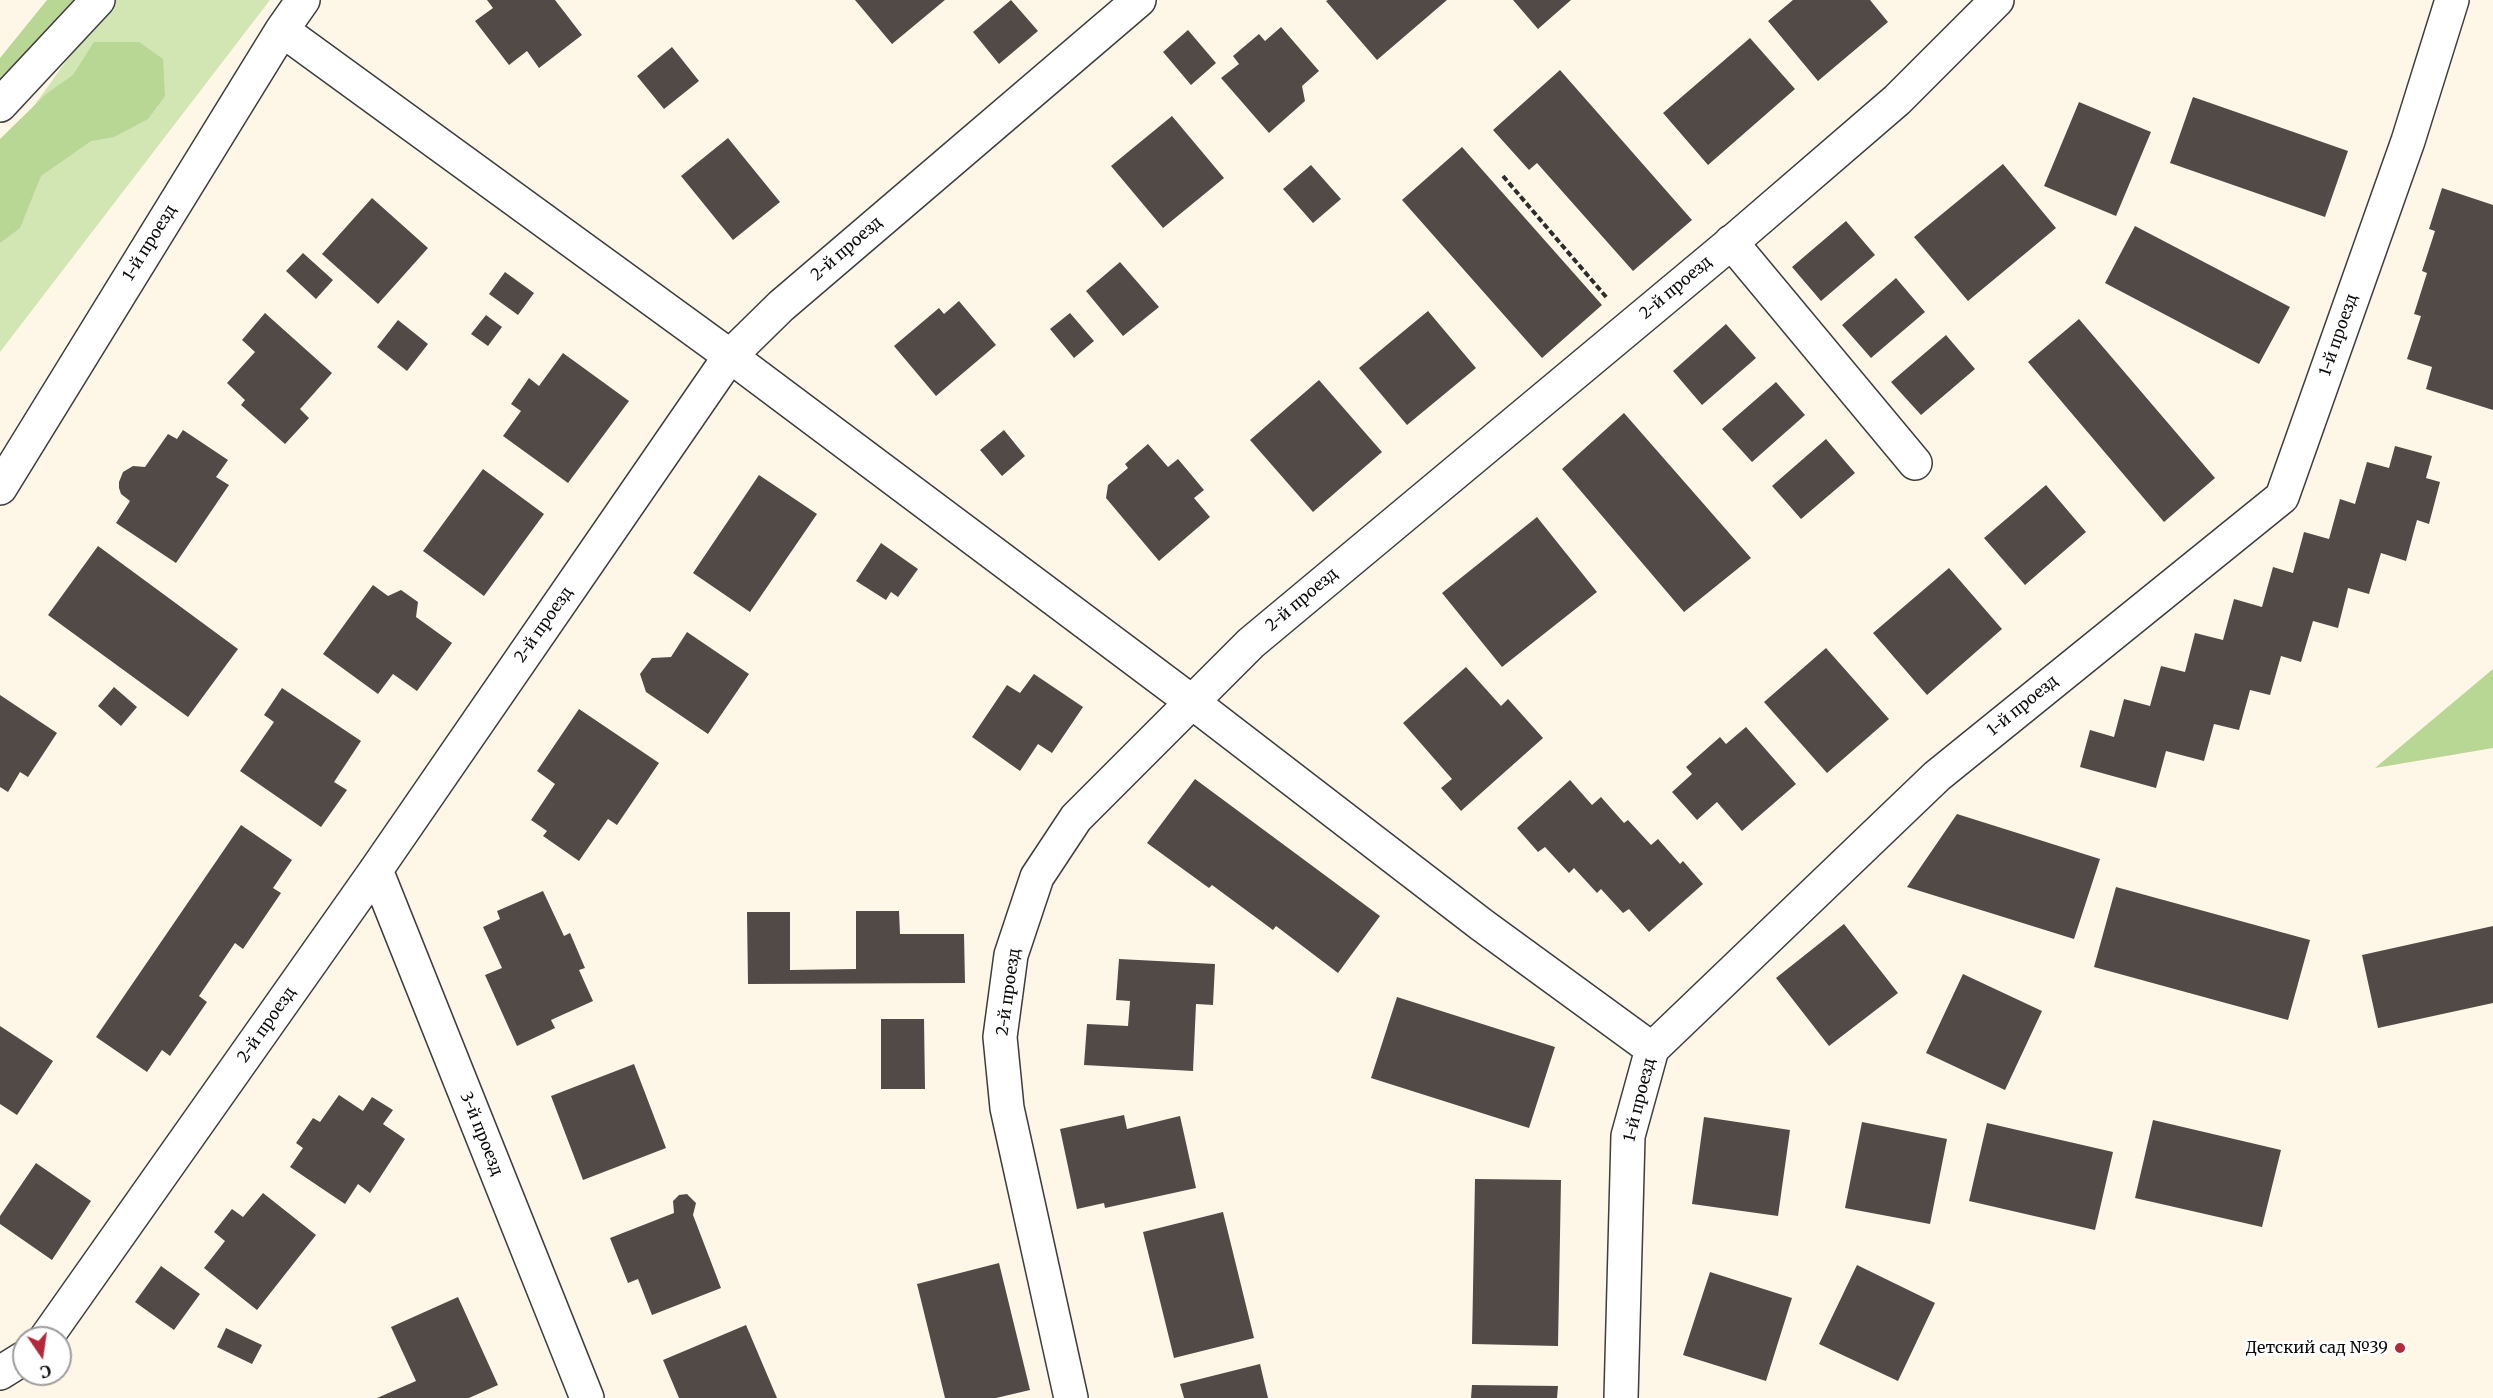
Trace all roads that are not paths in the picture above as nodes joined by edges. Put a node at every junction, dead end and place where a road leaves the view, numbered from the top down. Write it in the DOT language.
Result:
graph roads {
  1 [pos="98,0"];
  2 [pos="303,0"];
  3 [pos="1139,0"];
  4 [pos="1997,0"];
  5 [pos="2452,0"];
  6 [pos="282,30"];
  7 [pos="0,105"];
  8 [pos="1731,242"];
  9 [pos="729,357"];
  10 [pos="1915,464"];
  11 [pos="0,488"];
  12 [pos="1192,702"];
  13 [pos="376,870"];
  14 [pos="1652,1049"];
  15 [pos="54,1326"];
  16 [pos="587,1398"];
  17 [pos="1071,1398"];
  18 [pos="1621,1398"];
  1 -- 7 [label="street"];
  2 -- 6 [label="street, 1-й проезд"];
  3 -- 9 [label="street, 2-й проезд"];
  4 -- 8 [label="street, 2-й проезд"];
  5 -- 14 [label="street, 1-й проезд"];
  6 -- 9 [label="street"];
  6 -- 11 [label="street, 1-й проезд"];
  8 -- 10 [label="street"];
  8 -- 12 [label="street, 2-й проезд"];
  9 -- 12 [label="street"];
  9 -- 13 [label="street, 2-й проезд"];
  12 -- 14 [label="street"];
  12 -- 17 [label="street, 2-й проезд"];
  13 -- 15 [label="street, 2-й проезд"];
  13 -- 16 [label="street, 3-й проезд"];
  14 -- 18 [label="street, 1-й проезд"];
}
